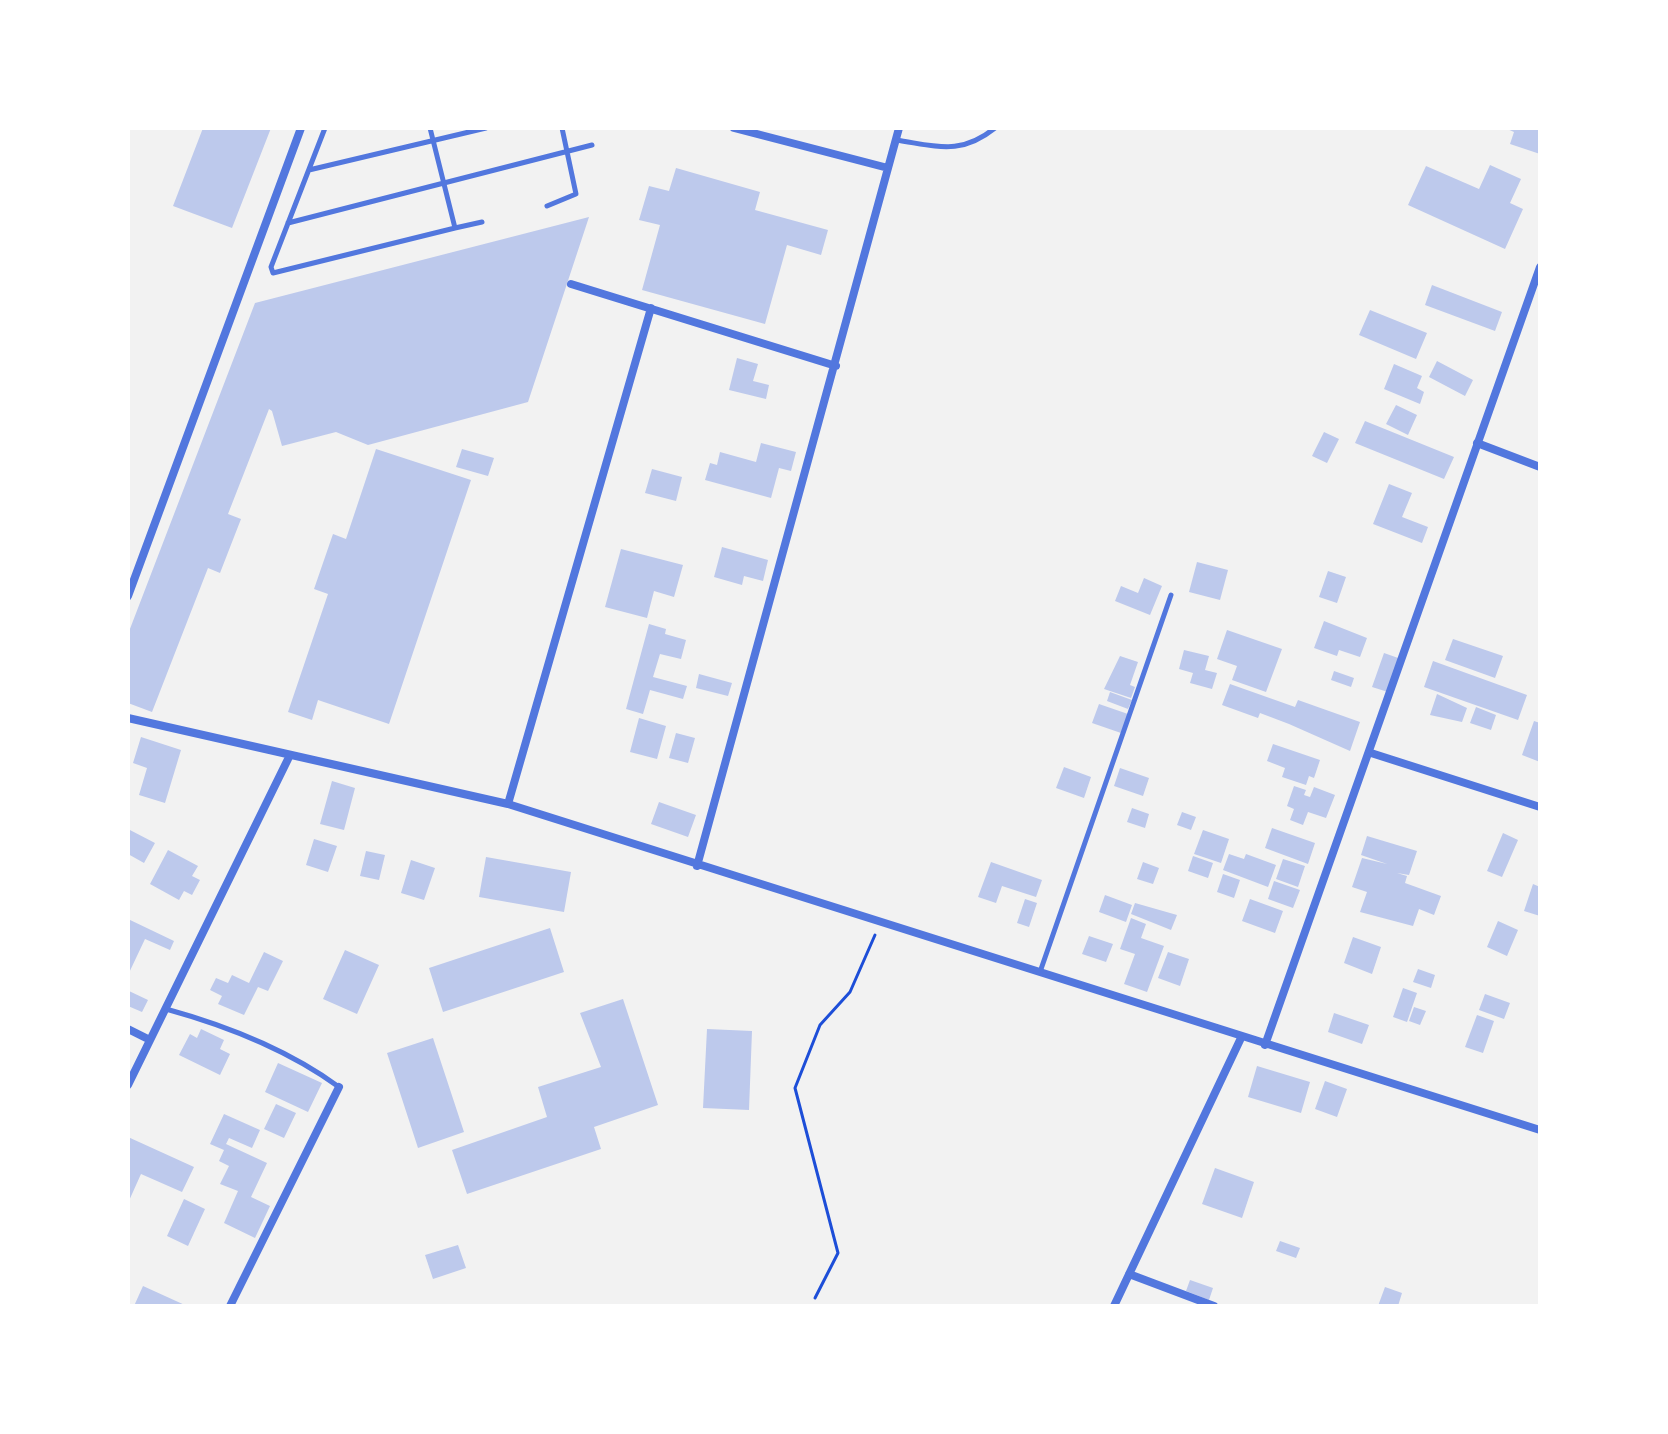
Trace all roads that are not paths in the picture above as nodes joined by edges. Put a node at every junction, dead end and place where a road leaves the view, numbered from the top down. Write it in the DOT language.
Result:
graph roads {
  1 [pos="301,128"];
  2 [pos="325,128"];
  3 [pos="430,128"];
  4 [pos="486,128"];
  5 [pos="562,128"];
  6 [pos="734,128"];
  7 [pos="899,128"];
  8 [pos="995,128"];
  9 [pos="896,140"];
  10 [pos="434,141"];
  11 [pos="592,145"];
  12 [pos="568,151"];
  13 [pos="888,168"];
  14 [pos="309,170"];
  15 [pos="444,182"];
  16 [pos="547,206"];
  17 [pos="482,222"];
  18 [pos="288,223"];
  19 [pos="455,228"];
  20 [pos="1540,267"];
  21 [pos="571,284"];
  22 [pos="651,308"];
  23 [pos="836,366"];
  24 [pos="1477,443"];
  25 [pos="1540,467"];
  26 [pos="1171,595"];
  27 [pos="128,596"];
  28 [pos="128,718"];
  29 [pos="1371,753"];
  30 [pos="290,755"];
  31 [pos="508,804"];
  32 [pos="1540,807"];
  33 [pos="697,866"];
  34 [pos="1039,974"];
  35 [pos="165,1009"];
  36 [pos="128,1029"];
  37 [pos="1241,1038"];
  38 [pos="150,1040"];
  39 [pos="1265,1045"];
  40 [pos="128,1085"];
  41 [pos="339,1087"];
  42 [pos="1540,1130"];
  43 [pos="1129,1274"];
  44 [pos="230,1306"];
  45 [pos="1114,1306"];
  46 [pos="1214,1306"];
  1 -- 27 [label="street"];
  2 -- 14 [label="lane"];
  3 -- 10 [label="lane"];
  4 -- 10 [label="lane"];
  5 -- 12 [label="lane"];
  6 -- 13 [label="street"];
  7 -- 9 [label="street"];
  8 -- 9 [label="lane"];
  9 -- 13 [label="street"];
  10 -- 14 [label="lane"];
  10 -- 15 [label="lane"];
  11 -- 12 [label="lane"];
  12 -- 15 [label="lane"];
  12 -- 16 [label="lane"];
  13 -- 23 [label="street"];
  14 -- 18 [label="lane"];
  15 -- 18 [label="lane"];
  15 -- 19 [label="lane"];
  17 -- 19 [label="lane"];
  18 -- 19 [label="lane"];
  20 -- 24 [label="street"];
  21 -- 22 [label="street"];
  22 -- 23 [label="street"];
  22 -- 31 [label="street"];
  23 -- 33 [label="street"];
  24 -- 25 [label="street"];
  24 -- 29 [label="street"];
  26 -- 34 [label="lane"];
  28 -- 30 [label="street"];
  29 -- 32 [label="street"];
  29 -- 39 [label="street"];
  30 -- 31 [label="street"];
  30 -- 35 [label="street"];
  31 -- 33 [label="street"];
  33 -- 34 [label="street"];
  34 -- 37 [label="street"];
  35 -- 38 [label="street"];
  35 -- 41 [label="lane"];
  36 -- 38 [label="street"];
  37 -- 39 [label="street"];
  37 -- 43 [label="street"];
  38 -- 40 [label="street"];
  39 -- 42 [label="street"];
  41 -- 44 [label="street"];
  43 -- 45 [label="street"];
  43 -- 46 [label="street"];
}
